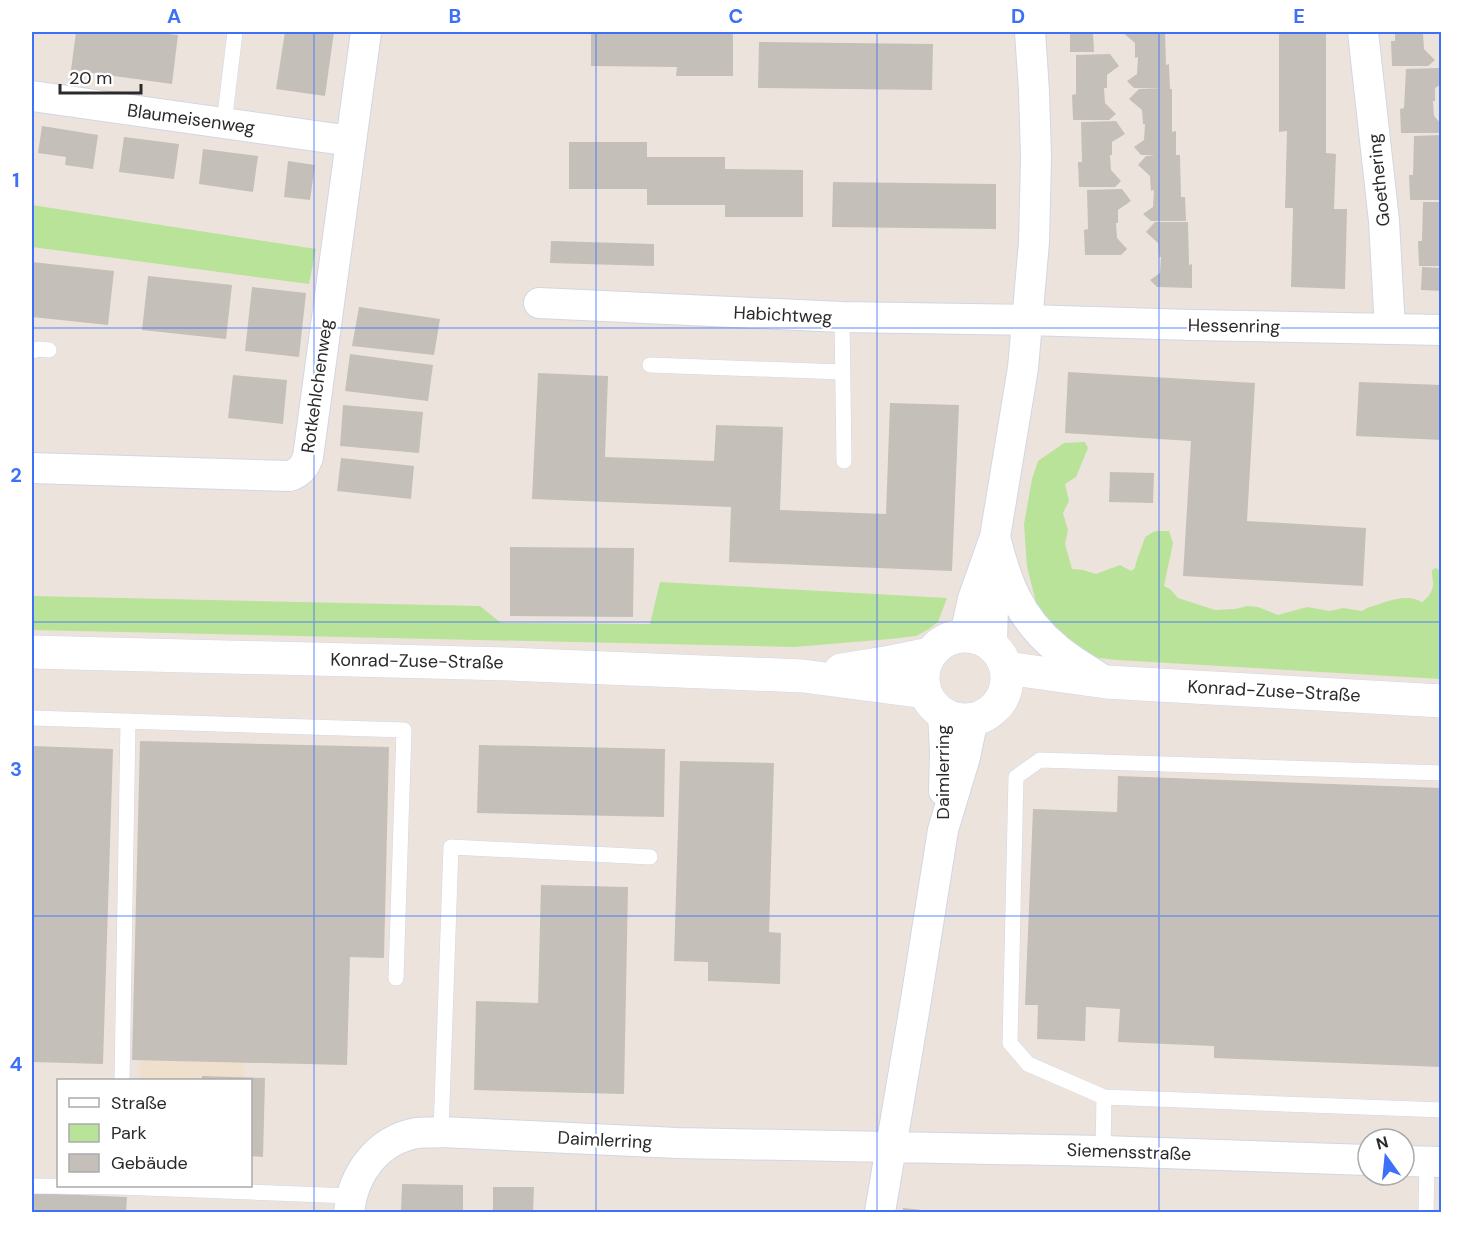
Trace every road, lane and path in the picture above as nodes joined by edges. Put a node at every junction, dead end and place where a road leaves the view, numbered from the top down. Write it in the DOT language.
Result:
graph roads {
  1 [pos="235,32"];
  2 [pos="366,32"];
  3 [pos="1030,32"];
  4 [pos="1364,32"];
  5 [pos="32,96"];
  6 [pos="224,124"];
  7 [pos="351,141"];
  8 [pos="539,303"];
  9 [pos="842,317"];
  10 [pos="1028,320"];
  11 [pos="1390,329"];
  12 [pos="1442,330"];
  13 [pos="49,350"];
  14 [pos="32,351"];
  15 [pos="650,365"];
  16 [pos="843,372"];
  17 [pos="844,461"];
  18 [pos="32,468"];
  19 [pos="995,537"];
  20 [pos="988,650"];
  21 [pos="32,652"];
  22 [pos="930,654"];
  23 [pos="803,676"];
  24 [pos="1106,682"];
  25 [pos="1001,700"];
  26 [pos="1442,701"];
  27 [pos="947,708"];
  28 [pos="32,718"];
  29 [pos="128,721"];
  30 [pos="1442,773"];
  31 [pos="650,857"];
  32 [pos="396,978"];
  33 [pos="122,1079"];
  34 [pos="1104,1097"];
  35 [pos="1442,1110"];
  36 [pos="441,1132"];
  37 [pos="890,1148"];
  38 [pos="1103,1151"];
  39 [pos="1356,1160"];
  40 [pos="1424,1162"];
  41 [pos="32,1186"];
  42 [pos="57,1186"];
  43 [pos="133,1187"];
  44 [pos="350,1204"];
  45 [pos="880,1212"];
  46 [pos="1426,1212"];
  1 -- 6 [label="lane"];
  2 -- 7 [label="street, Rotkehlchenweg"];
  3 -- 10 [label="street"];
  4 -- 11 [label="street, Goethering"];
  5 -- 6 [label="street, Blaumeisenweg"];
  6 -- 7 [label="street, Blaumeisenweg"];
  7 -- 18 [label="street, Rotkehlchenweg"];
  8 -- 9 [label="street, Habichtweg"];
  9 -- 10 [label="street, Habichtweg"];
  9 -- 16 [label="lane"];
  10 -- 11 [label="street, Hessenring"];
  10 -- 19 [label="street"];
  11 -- 12 [label="street, Hessenring"];
  13 -- 14 [label="lane"];
  15 -- 16 [label="lane"];
  16 -- 17 [label="lane"];
  19 -- 20 [label="street"];
  19 -- 24 [label="street"];
  20 -- 22 [label="street, Konrad-Zuse-Straße"];
  20 -- 24 [label="street, Konrad-Zuse-Straße"];
  20 -- 25 [label="street"];
  21 -- 23 [label="street, Konrad-Zuse-Straße"];
  22 -- 23 [label="street, Konrad-Zuse-Straße"];
  22 -- 27 [label="street"];
  23 -- 27 [label="street, Konrad-Zuse-Straße"];
  24 -- 25 [label="street, Konrad-Zuse-Straße"];
  24 -- 26 [label="street, Konrad-Zuse-Straße"];
  25 -- 27 [label="street, Konrad-Zuse-Straße"];
  27 -- 37 [label="street, Daimlerring"];
  28 -- 29 [label="lane"];
  29 -- 32 [label="lane"];
  29 -- 33 [label="lane"];
  30 -- 34 [label="lane"];
  31 -- 36 [label="lane"];
  34 -- 35 [label="lane"];
  34 -- 38 [label="lane"];
  36 -- 37 [label="street, Daimlerring"];
  36 -- 44 [label="street, Daimlerring"];
  37 -- 38 [label="street, Siemensstraße"];
  37 -- 45 [label="street, Daimlerring"];
  38 -- 39 [label="street, Siemensstraße"];
  40 -- 46 [label="lane"];
  41 -- 42 [label="lane, Daimlerring"];
  43 -- 44 [label="lane, Daimlerring"];
}
